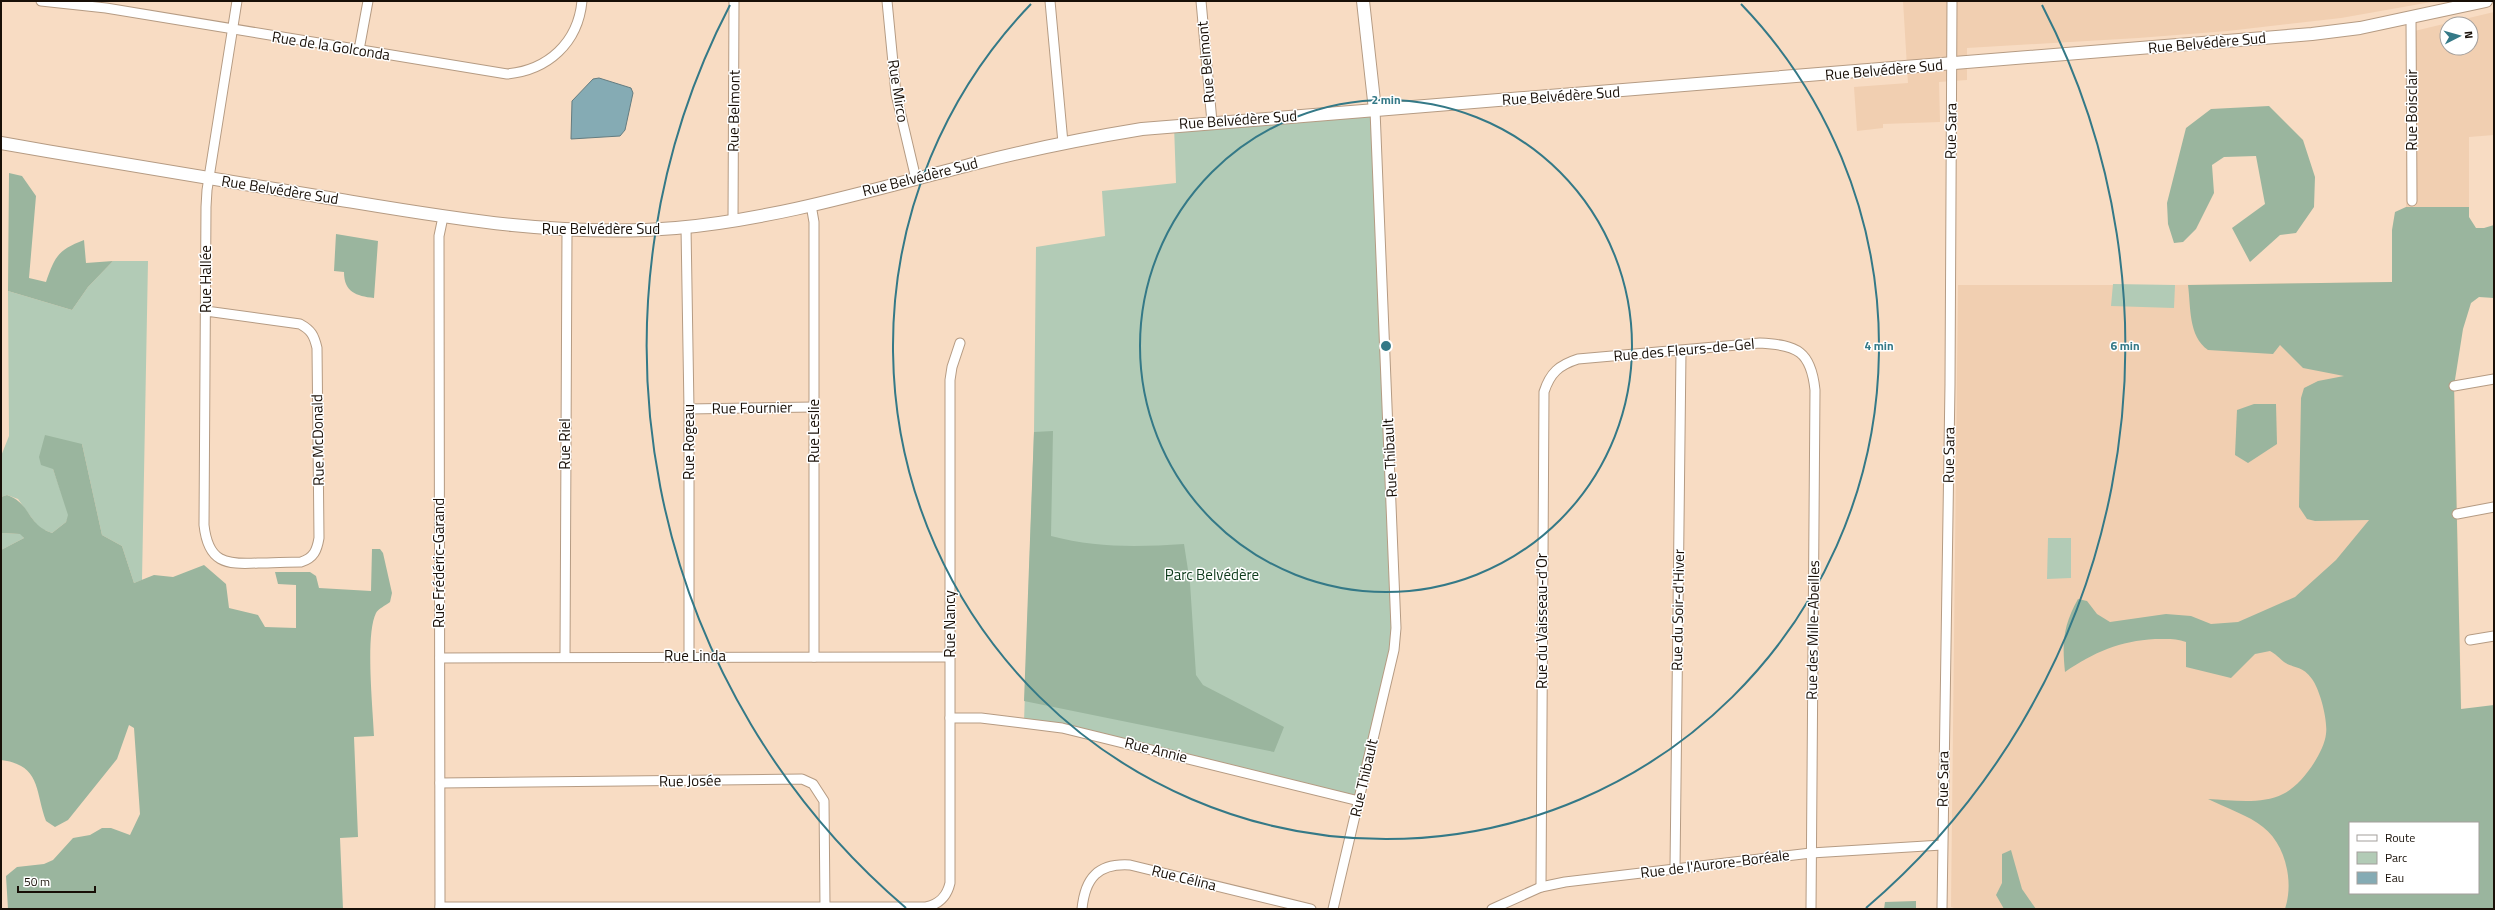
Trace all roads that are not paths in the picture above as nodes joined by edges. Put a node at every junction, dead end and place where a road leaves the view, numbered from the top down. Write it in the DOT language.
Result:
graph roads {
  1 [pos="41,1"];
  2 [pos="237,1"];
  3 [pos="368,1"];
  4 [pos="582,1"];
  5 [pos="734,1"];
  6 [pos="887,1"];
  7 [pos="1050,1"];
  8 [pos="1201,1"];
  9 [pos="1363,1"];
  10 [pos="1952,1"];
  11 [pos="2486,1"];
  12 [pos="2411,18"];
  13 [pos="232,29"];
  14 [pos="359,50"];
  15 [pos="1952,64"];
  16 [pos="1375,110"];
  17 [pos="1212,122"];
  18 [pos="1,143"];
  19 [pos="1063,143"];
  20 [pos="208,178"];
  21 [pos="916,179"];
  22 [pos="2412,201"];
  23 [pos="810,205"];
  24 [pos="443,217"];
  25 [pos="733,221"];
  26 [pos="686,227"];
  27 [pos="567,231"];
  28 [pos="206,311"];
  29 [pos="960,343"];
  30 [pos="1681,351"];
  31 [pos="1802,354"];
  32 [pos="1564,364"];
  33 [pos="2494,379"];
  34 [pos="2454,386"];
  35 [pos="814,407"];
  36 [pos="689,409"];
  37 [pos="2494,507"];
  38 [pos="2457,514"];
  39 [pos="216,556"];
  40 [pos="2494,636"];
  41 [pos="2470,640"];
  42 [pos="689,656"];
  43 [pos="565,657"];
  44 [pos="814,657"];
  45 [pos="950,657"];
  46 [pos="440,658"];
  47 [pos="950,718"];
  48 [pos="440,783"];
  49 [pos="1359,800"];
  50 [pos="1942,846"];
  51 [pos="1811,853"];
  52 [pos="1675,869"];
  53 [pos="1541,887"];
  54 [pos="825,907"];
  55 [pos="440,908"];
  56 [pos="1082,909"];
  57 [pos="1311,909"];
  58 [pos="1333,909"];
  59 [pos="1492,909"];
  60 [pos="1810,909"];
  61 [pos="1942,909"];
  1 -- 13 [label="street, Rue de la Golconda"];
  2 -- 13 [label="street, Rue Hallée"];
  3 -- 14 [label="street"];
  4 -- 14 [label="street, Rue de la Golconda"];
  5 -- 25 [label="street, Rue Belmont"];
  6 -- 21 [label="street, Rue Mirco"];
  7 -- 19 [label="street"];
  8 -- 17 [label="street, Rue Belmont"];
  9 -- 16 [label="street, Rue Thibault"];
  10 -- 15 [label="street, Rue Sara"];
  11 -- 12 [label="street, Rue Belvédère Sud"];
  12 -- 15 [label="street, Rue Belvédère Sud"];
  12 -- 22 [label="street, Rue Boisclair"];
  13 -- 14 [label="street, Rue de la Golconda"];
  13 -- 20 [label="street, Rue Hallée"];
  15 -- 16 [label="street, Rue Belvédère Sud"];
  15 -- 50 [label="street, Rue Sara"];
  16 -- 17 [label="street, Rue Belvédère Sud"];
  16 -- 49 [label="street, Rue Thibault"];
  17 -- 19 [label="street, Rue Belvédère Sud"];
  18 -- 20 [label="street, Rue Belvédère Sud"];
  19 -- 21 [label="street, Rue Belvédère Sud"];
  20 -- 24 [label="street, Rue Belvédère Sud"];
  20 -- 28 [label="street, Rue Hallée"];
  21 -- 23 [label="street, Rue Belvédère Sud"];
  23 -- 25 [label="street, Rue Belvédère Sud"];
  23 -- 35 [label="street, Rue Leslie"];
  24 -- 27 [label="street, Rue Belvédère Sud"];
  24 -- 46 [label="street, Rue Frédéric-Garand"];
  25 -- 26 [label="street, Rue Belvédère Sud"];
  26 -- 27 [label="street, Rue Belvédère Sud"];
  26 -- 36 [label="street, Rue Rogeau"];
  27 -- 43 [label="street, Rue Riel"];
  28 -- 39 [label="street, Rue Hallée"];
  28 -- 39 [label="street, Rue McDonald"];
  29 -- 45 [label="street, Rue Nancy"];
  30 -- 31 [label="street, Rue des Fleurs-de-Gel"];
  30 -- 32 [label="street, Rue des Fleurs-de-Gel"];
  30 -- 52 [label="street, Rue du Soir-d'Hiver"];
  31 -- 51 [label="street, Rue des Mille-Abeilles"];
  32 -- 53 [label="street, Rue du Vaisseau-d'Or"];
  33 -- 34 [label="street"];
  35 -- 36 [label="street, Rue Fournier"];
  35 -- 44 [label="street, Rue Leslie"];
  36 -- 42 [label="street, Rue Rogeau"];
  37 -- 38 [label="street"];
  40 -- 41 [label="street"];
  42 -- 43 [label="street, Rue Linda"];
  42 -- 44 [label="street, Rue Linda"];
  43 -- 46 [label="street, Rue Linda"];
  44 -- 45 [label="street, Rue Linda"];
  45 -- 47 [label="street, Rue Nancy"];
  46 -- 48 [label="street, Rue Frédéric-Garand"];
  47 -- 49 [label="street, Rue Annie"];
  47 -- 54 [label="street, Rue Nancy"];
  48 -- 54 [label="street, Rue Josée"];
  48 -- 55 [label="street, Rue Frédéric-Garand"];
  49 -- 58 [label="street, Rue Thibault"];
  50 -- 51 [label="street, Rue de l'Aurore-Boréale"];
  50 -- 61 [label="street, Rue Sara"];
  51 -- 52 [label="street, Rue de l'Aurore-Boréale"];
  51 -- 60 [label="street, Rue des Mille-Abeilles"];
  52 -- 53 [label="street, Rue de l'Aurore-Boréale"];
  53 -- 59 [label="street, Rue de l'Aurore-Boréale"];
  54 -- 55 [label="street"];
  56 -- 57 [label="street, Rue Célina"];
}
